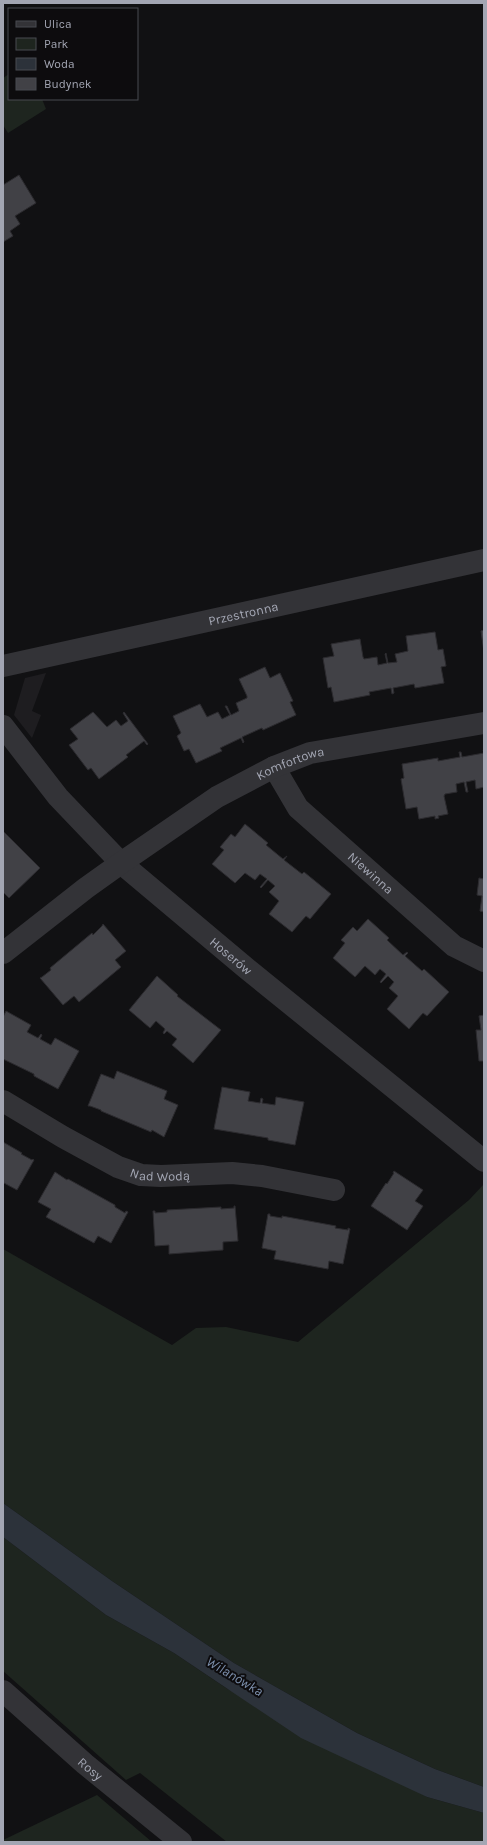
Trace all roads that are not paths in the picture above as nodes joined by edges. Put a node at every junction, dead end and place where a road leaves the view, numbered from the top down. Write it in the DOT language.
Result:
graph roads {
  1 [pos="484,560"];
  2 [pos="3,666"];
  3 [pos="484,723"];
  4 [pos="3,726"];
  5 [pos="274,767"];
  6 [pos="121,863"];
  7 [pos="3,954"];
  8 [pos="484,961"];
  9 [pos="3,1101"];
  10 [pos="484,1161"];
  11 [pos="334,1190"];
  12 [pos="3,1691"];
  13 [pos="181,1842"];
  1 -- 2 [label="street, Przestronna"];
  3 -- 5 [label="street, Komfortowa"];
  4 -- 6 [label="street, Hoserów"];
  5 -- 6 [label="street, Komfortowa"];
  5 -- 8 [label="street, Niewinna"];
  6 -- 7 [label="street"];
  6 -- 10 [label="street, Hoserów"];
  9 -- 11 [label="street, Nad Wodą"];
  12 -- 13 [label="street, Rosy"];
}
